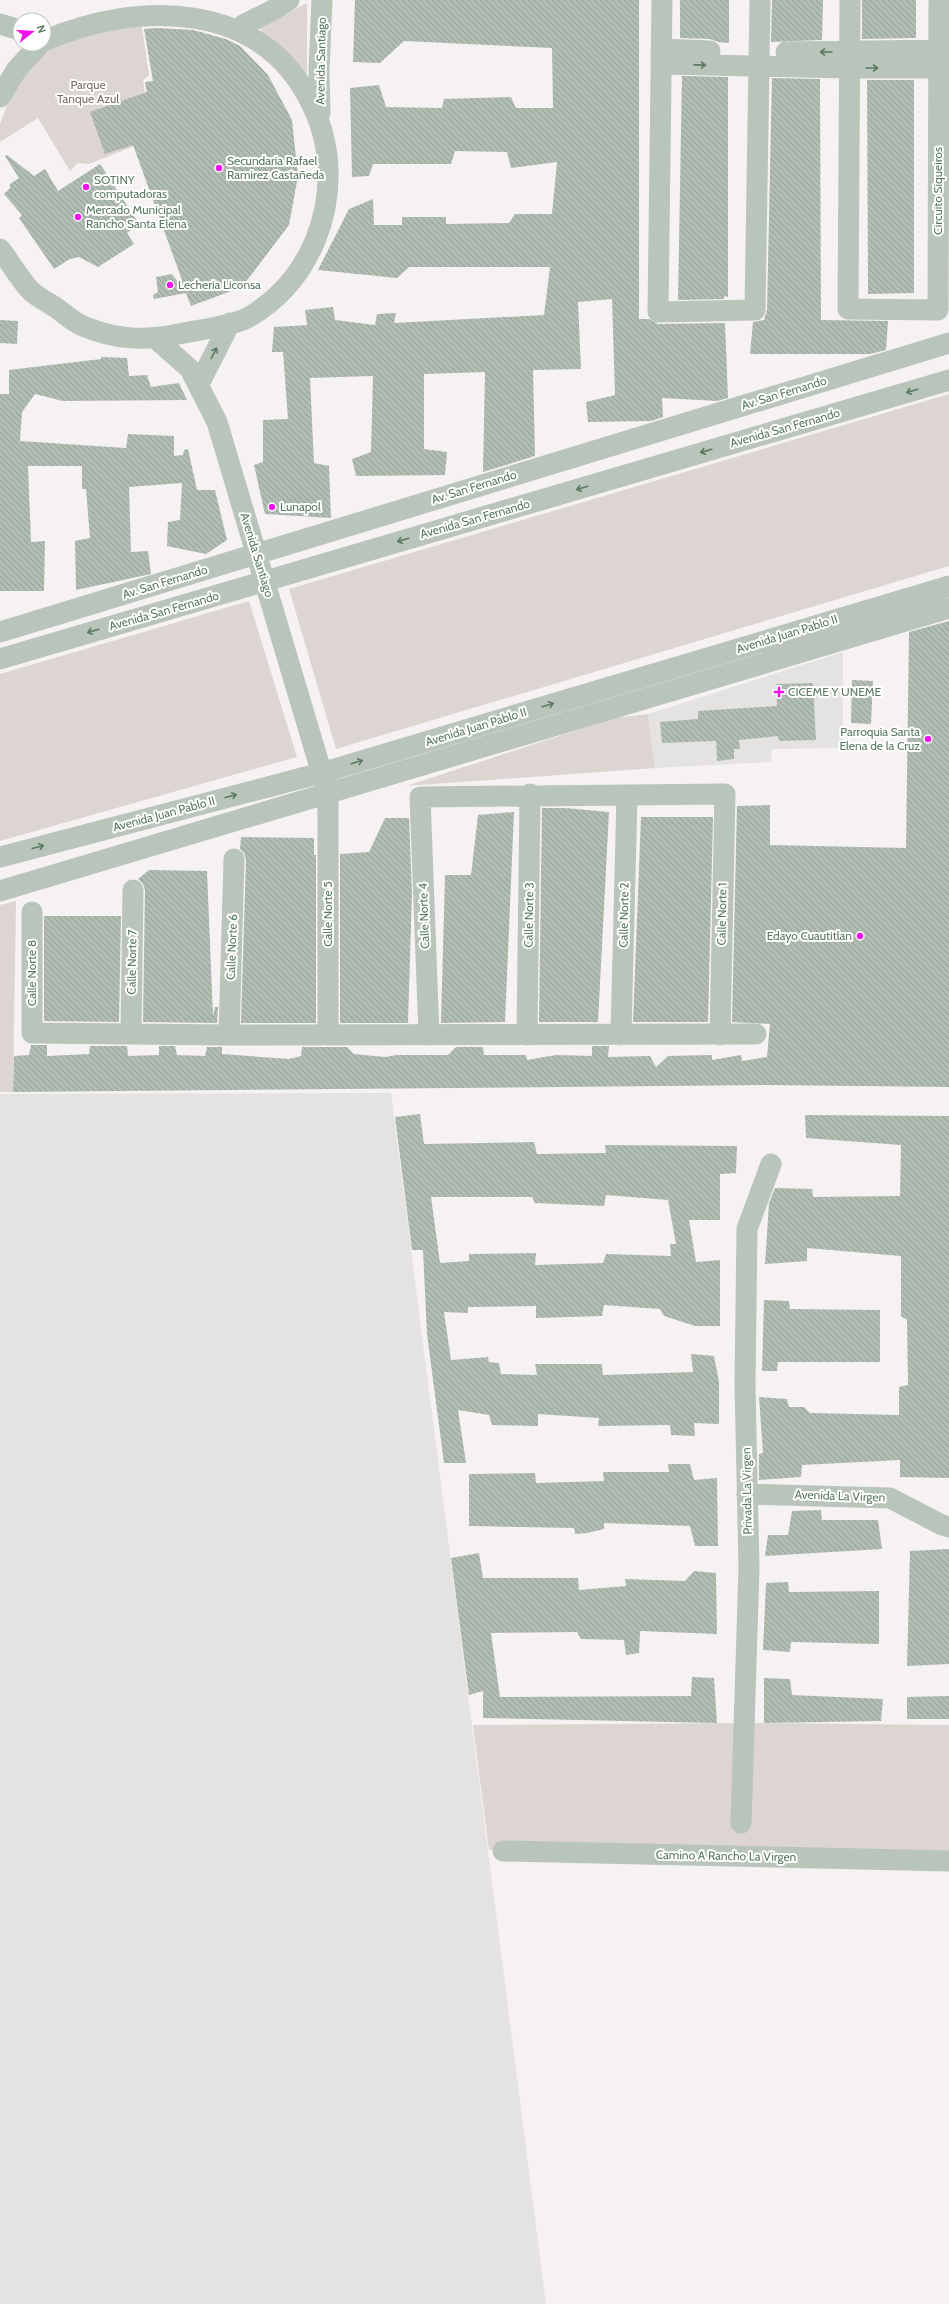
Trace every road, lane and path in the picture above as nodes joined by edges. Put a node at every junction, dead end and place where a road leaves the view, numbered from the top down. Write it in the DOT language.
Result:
graph roads {
  1 [pos="289,0"];
  2 [pos="322,0"];
  3 [pos="662,0"];
  4 [pos="760,0"];
  5 [pos="850,0"];
  6 [pos="939,0"];
  7 [pos="0,24"];
  8 [pos="243,25"];
  9 [pos="12,28"];
  10 [pos="52,36"];
  11 [pos="33,52"];
  12 [pos="661,56"];
  13 [pos="760,59"];
  14 [pos="944,59"];
  15 [pos="850,60"];
  16 [pos="0,97"];
  17 [pos="320,121"];
  18 [pos="0,249"];
  19 [pos="230,323"];
  20 [pos="156,339"];
  21 [pos="949,343"];
  22 [pos="949,380"];
  23 [pos="199,384"];
  24 [pos="257,554"];
  25 [pos="265,581"];
  26 [pos="949,586"];
  27 [pos="949,608"];
  28 [pos="0,632"];
  29 [pos="0,659"];
  30 [pos="321,773"];
  31 [pos="328,794"];
  32 [pos="530,794"];
  33 [pos="627,795"];
  34 [pos="0,857"];
  35 [pos="234,859"];
  36 [pos="133,890"];
  37 [pos="0,891"];
  38 [pos="32,912"];
  39 [pos="131,1034"];
  40 [pos="328,1034"];
  41 [pos="756,1034"];
  42 [pos="229,1035"];
  43 [pos="428,1035"];
  44 [pos="527,1035"];
  45 [pos="621,1035"];
  46 [pos="720,1035"];
  47 [pos="771,1164"];
  48 [pos="747,1494"];
  49 [pos="949,1526"];
  50 [pos="741,1823"];
  51 [pos="503,1851"];
  52 [pos="949,1861"];
  1 -- 8 [label="street"];
  2 -- 17 [label="street, Avenida Santiago"];
  3 -- 12 [label="street"];
  4 -- 13 [label="street"];
  5 -- 15 [label="street"];
  6 -- 14 [label="street, Circuito Siqueiros"];
  7 -- 9 [label="street"];
  8 -- 10 [label="street"];
  8 -- 17 [label="street"];
  11 -- 16 [label="street"];
  12 -- 13 [label="street"];
  12 -- 13 [label="street"];
  13 -- 15 [label="street"];
  14 -- 15 [label="street"];
  14 -- 15 [label="street, Circuito Siqueiros"];
  17 -- 19 [label="street"];
  18 -- 20 [label="street"];
  19 -- 20 [label="street"];
  23 -- 19 [label="street, one-way"];
  20 -- 23 [label="street, Avenida Santiago"];
  21 -- 24 [label="street, Av. San Fernando"];
  22 -- 25 [label="street, Avenida San Fernando, one-way"];
  23 -- 24 [label="street, Avenida Santiago"];
  24 -- 25 [label="street, Avenida Santiago"];
  24 -- 28 [label="street, Av. San Fernando"];
  25 -- 29 [label="street, Avenida San Fernando, one-way"];
  25 -- 30 [label="street, Avenida Santiago"];
  30 -- 26 [label="street, Avenida Juan Pablo II, one-way"];
  27 -- 31 [label="street"];
  30 -- 31 [label="street, Avenida Santiago"];
  34 -- 30 [label="street, Avenida Juan Pablo II, one-way"];
  31 -- 37 [label="street"];
  31 -- 40 [label="street, Calle Norte 5"];
  32 -- 33 [label="street"];
  32 -- 43 [label="street, Calle Norte 4"];
  32 -- 44 [label="street, Calle Norte 3"];
  33 -- 45 [label="street, Calle Norte 2"];
  33 -- 46 [label="street, Calle Norte 1"];
  35 -- 42 [label="street, Calle Norte 6"];
  36 -- 39 [label="street, Calle Norte 7"];
  38 -- 39 [label="street, Calle Norte 8"];
  39 -- 42 [label="street"];
  40 -- 42 [label="street"];
  40 -- 43 [label="street"];
  41 -- 46 [label="street"];
  43 -- 44 [label="street"];
  44 -- 45 [label="street"];
  45 -- 46 [label="street"];
  47 -- 48 [label="street, Privada La Virgen"];
  48 -- 49 [label="street, Avenida La Virgen"];
  48 -- 50 [label="street, Privada La Virgen"];
  51 -- 52 [label="street, Camino A Rancho La Virgen"];
}
